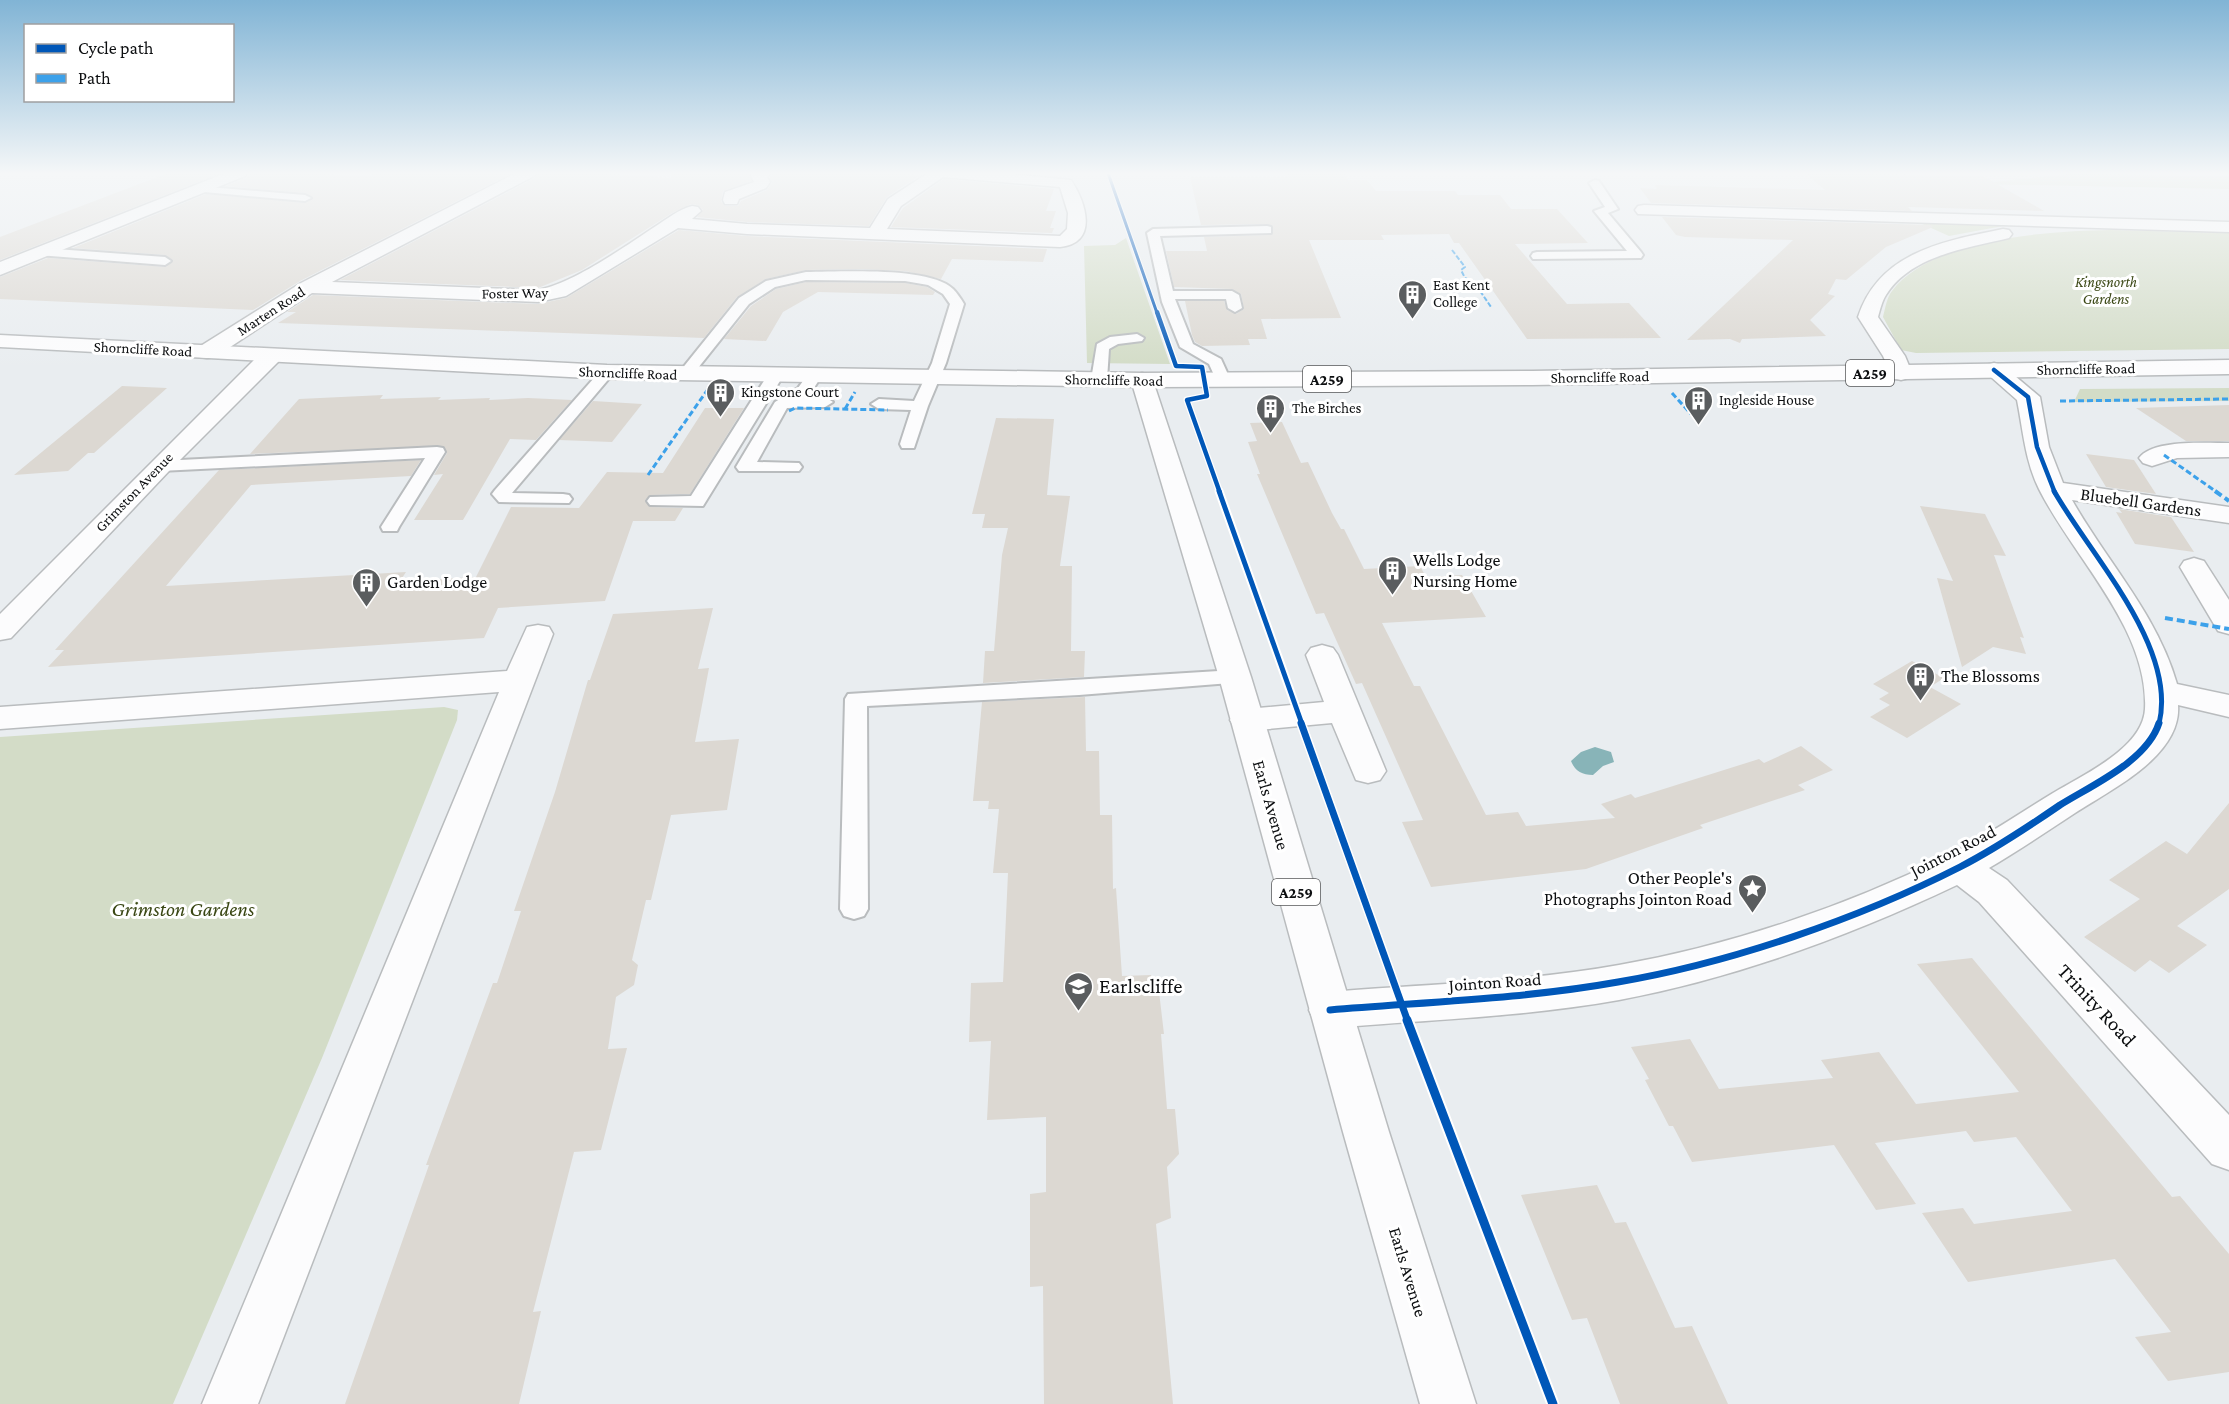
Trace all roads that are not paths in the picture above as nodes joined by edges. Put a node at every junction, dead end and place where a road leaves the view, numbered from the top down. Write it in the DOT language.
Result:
graph roads {
  1 [pos="75,239"];
  2 [pos="402,239"];
  3 [pos="648,239"];
  4 [pos="990,239"];
  5 [pos="1070,239"];
  6 [pos="1154,239"];
  7 [pos="1623,239"];
  8 [pos="1953,239"];
  9 [pos="1978,239"];
  10 [pos="1963,242"];
  11 [pos="42,252"];
  12 [pos="1537,256"];
  13 [pos="165,261"];
  14 [pos="0,269"];
  15 [pos="308,287"];
  16 [pos="1169,296"];
  17 [pos="1235,308"];
  18 [pos="1137,338"];
  19 [pos="0,341"];
  20 [pos="207,352"];
  21 [pos="271,356"];
  22 [pos="2229,367"];
  23 [pos="1994,370"];
  24 [pos="607,372"];
  25 [pos="1901,373"];
  26 [pos="685,375"];
  27 [pos="775,376"];
  28 [pos="813,376"];
  29 [pos="931,378"];
  30 [pos="1100,380"];
  31 [pos="1142,380"];
  32 [pos="1223,381"];
  33 [pos="786,402"];
  34 [pos="825,402"];
  35 [pos="879,404"];
  36 [pos="920,406"];
  37 [pos="908,444"];
  38 [pos="2229,450"];
  39 [pos="2152,458"];
  40 [pos="160,466"];
  41 [pos="793,467"];
  42 [pos="2052,489"];
  43 [pos="563,500"];
  44 [pos="657,501"];
  45 [pos="2229,515"];
  46 [pos="390,528"];
  47 [pos="2194,567"];
  48 [pos="2229,625"];
  49 [pos="0,631"];
  50 [pos="538,634"];
  51 [pos="1322,655"];
  52 [pos="1235,677"];
  53 [pos="519,680"];
  54 [pos="2163,691"];
  55 [pos="2229,706"];
  56 [pos="1344,711"];
  57 [pos="0,718"];
  58 [pos="1247,720"];
  59 [pos="1368,771"];
  60 [pos="1960,867"];
  61 [pos="855,909"];
  62 [pos="1330,1010"];
  63 [pos="2229,1148"];
  64 [pos="230,1404"];
  65 [pos="1448,1404"];
  1 -- 11 [label="main road"];
  2 -- 15 [label="main road, Marten Road"];
  3 -- 15 [label="main road, Foster Way"];
  4 -- 5 [label="main road"];
  6 -- 16 [label="lane"];
  7 -- 12 [label="lane"];
  8 -- 10 [label="main road"];
  9 -- 10 [label="main road"];
  10 -- 25 [label="main road"];
  11 -- 13 [label="lane"];
  11 -- 14 [label="main road"];
  15 -- 20 [label="main road, Marten Road"];
  16 -- 17 [label="lane"];
  16 -- 32 [label="lane"];
  18 -- 30 [label="lane"];
  19 -- 20 [label="main road, Shorncliffe Road"];
  20 -- 21 [label="main road, Shorncliffe Road"];
  21 -- 24 [label="main road, Shorncliffe Road"];
  21 -- 40 [label="main road, Grimston Avenue"];
  22 -- 23 [label="main road, Shorncliffe Road / A259"];
  23 -- 25 [label="main road, Shorncliffe Road / A259"];
  23 -- 42 [label="main road, Jointon Road"];
  24 -- 26 [label="main road, Shorncliffe Road"];
  24 -- 43 [label="lane"];
  25 -- 32 [label="main road, Shorncliffe Road / A259"];
  26 -- 27 [label="main road, Shorncliffe Road"];
  26 -- 29 [label="lane"];
  27 -- 28 [label="main road, Shorncliffe Road"];
  27 -- 44 [label="lane"];
  28 -- 29 [label="main road, Shorncliffe Road"];
  28 -- 33 [label="lane"];
  29 -- 30 [label="main road, Shorncliffe Road"];
  29 -- 36 [label="lane"];
  30 -- 31 [label="main road, Shorncliffe Road"];
  31 -- 32 [label="main road, Shorncliffe Road / A259"];
  31 -- 52 [label="main road, Earls Avenue / A259"];
  33 -- 34 [label="lane"];
  33 -- 41 [label="lane"];
  35 -- 36 [label="lane"];
  36 -- 37 [label="lane"];
  38 -- 39 [label="main road"];
  40 -- 46 [label="lane"];
  40 -- 49 [label="main road, Grimston Avenue"];
  42 -- 45 [label="main road, Bluebell Gardens"];
  42 -- 54 [label="main road, Jointon Road"];
  47 -- 48 [label="main road"];
  50 -- 53 [label="main road"];
  51 -- 56 [label="main road"];
  52 -- 58 [label="main road, Earls Avenue / A259"];
  52 -- 61 [label="lane"];
  53 -- 57 [label="main road"];
  53 -- 64 [label="main road"];
  54 -- 55 [label="main road"];
  54 -- 60 [label="main road, Jointon Road"];
  56 -- 58 [label="main road"];
  56 -- 59 [label="main road"];
  58 -- 62 [label="main road, Earls Avenue / A259"];
  60 -- 62 [label="main road, Jointon Road"];
  60 -- 63 [label="main road, Trinity Road"];
  62 -- 65 [label="main road, Earls Avenue / A259"];
}
